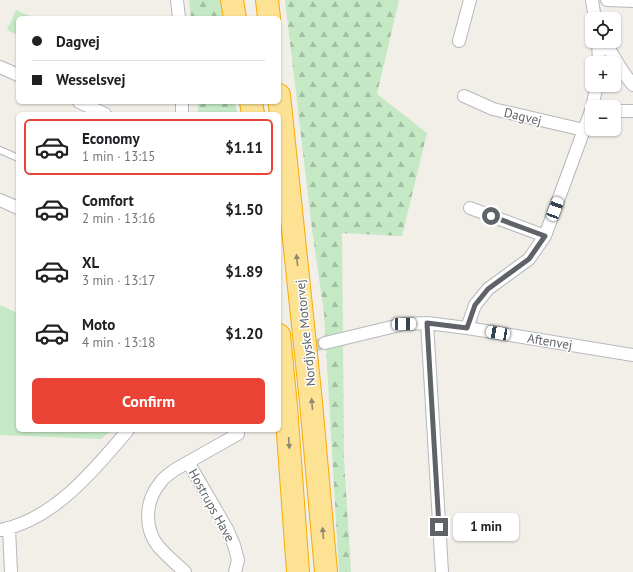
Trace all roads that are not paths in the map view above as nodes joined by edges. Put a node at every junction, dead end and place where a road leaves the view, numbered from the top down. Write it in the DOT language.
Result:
graph roads {
  1 [pos="177,0"];
  2 [pos="232,0"];
  3 [pos="241,0"];
  4 [pos="267,0"];
  5 [pos="273,0"];
  6 [pos="470,0"];
  7 [pos="592,0"];
  8 [pos="607,0"];
  9 [pos="633,1"];
  10 [pos="594,12"];
  11 [pos="179,16"];
  12 [pos="235,16"];
  13 [pos="243,16"];
  14 [pos="269,16"];
  15 [pos="274,16"];
  16 [pos="459,40"];
  17 [pos="608,48"];
  18 [pos="0,67"];
  19 [pos="16,74"];
  20 [pos="633,85"];
  21 [pos="464,96"];
  22 [pos="83,104"];
  23 [pos="621,111"];
  24 [pos="633,111"];
  25 [pos="101,112"];
  26 [pos="281,114"];
  27 [pos="584,130"];
  28 [pos="0,150"];
  29 [pos="16,157"];
  30 [pos="0,200"];
  31 [pos="16,207"];
  32 [pos="470,208"];
  33 [pos="545,236"];
  34 [pos="427,323"];
  35 [pos="467,328"];
  36 [pos="325,343"];
  37 [pos="281,355"];
  38 [pos="633,355"];
  39 [pos="126,432"];
  40 [pos="238,434"];
  41 [pos="188,462"];
  42 [pos="4,529"];
  43 [pos="11,572"];
  44 [pos="185,572"];
  45 [pos="235,572"];
  46 [pos="298,572"];
  47 [pos="326,572"];
  48 [pos="442,572"];
  1 -- 11 [label="street"];
  2 -- 12 [label="highway"];
  3 -- 13 [label="highway"];
  4 -- 14 [label="highway"];
  5 -- 15 [label="highway"];
  6 -- 16 [label="street"];
  7 -- 10 [label="street"];
  8 -- 9 [label="street"];
  17 -- 20 [label="street"];
  18 -- 19 [label="street"];
  21 -- 27 [label="street, Dagvej"];
  22 -- 25 [label="street"];
  23 -- 24 [label="street"];
  47 -- 26 [label="highway, Nordjyske Motorvej, one-way"];
  27 -- 33 [label="street"];
  28 -- 29 [label="lane"];
  30 -- 31 [label="street"];
  32 -- 33 [label="street"];
  33 -- 35 [label="street"];
  34 -- 35 [label="street, Aftenvej"];
  34 -- 36 [label="street, Aftenvej"];
  34 -- 48 [label="street"];
  35 -- 38 [label="street, Aftenvej"];
  37 -- 46 [label="highway, Nordjyske Motorvej, one-way"];
  39 -- 42 [label="street"];
  40 -- 41 [label="street, Hostrups Have"];
  41 -- 44 [label="street, Hostrups Have"];
  41 -- 45 [label="street, Hostrups Have"];
  42 -- 43 [label="street"];
}
